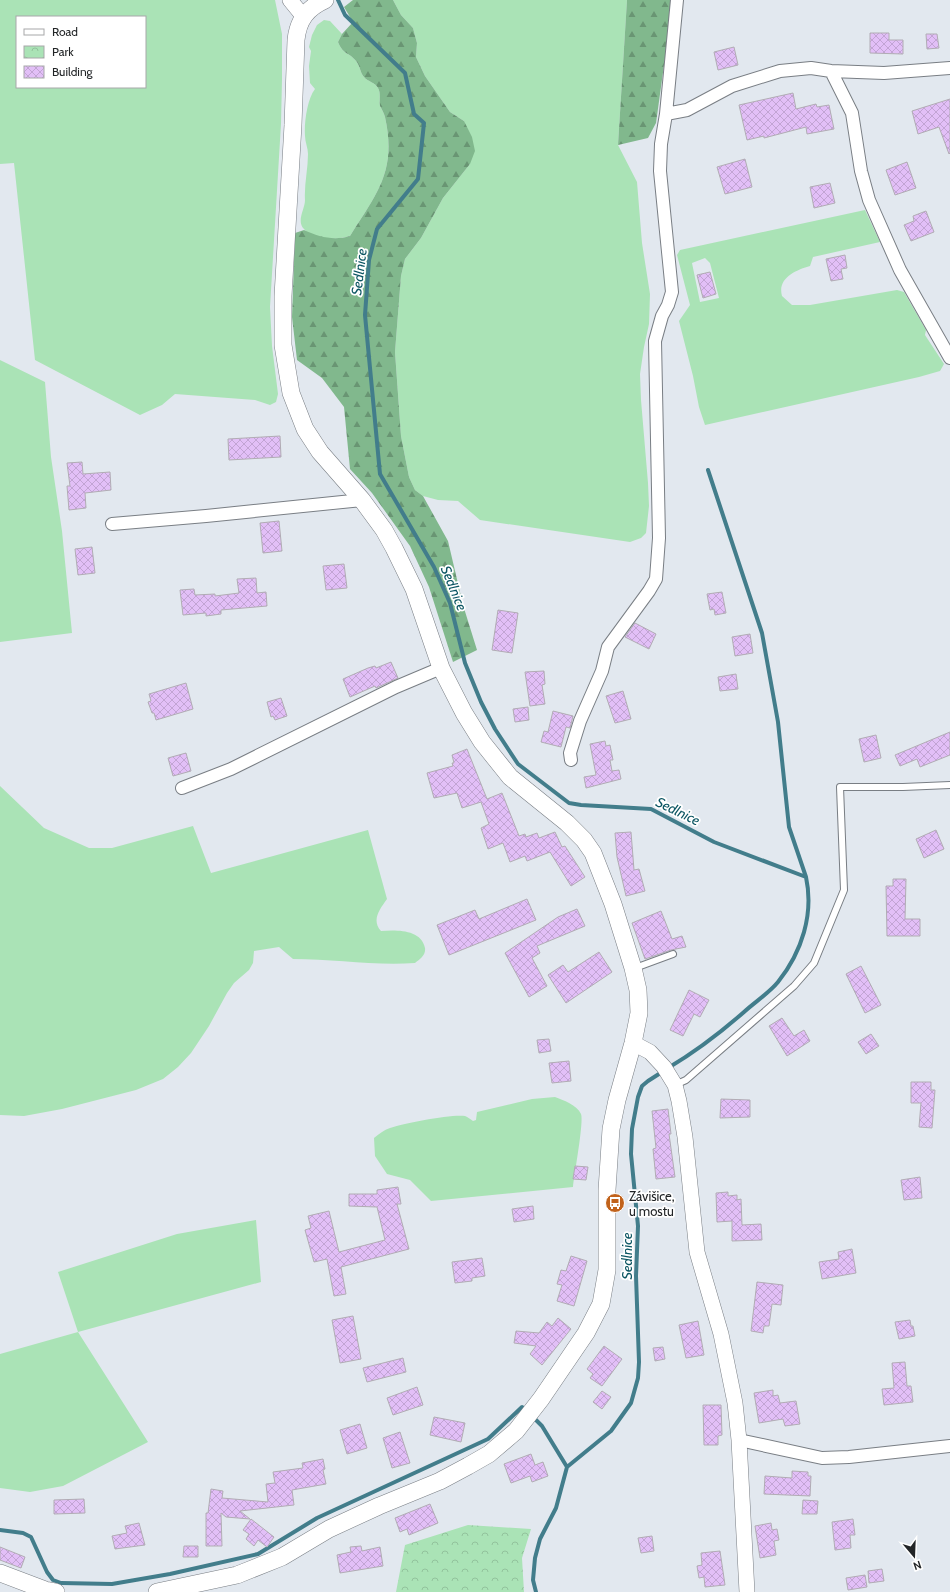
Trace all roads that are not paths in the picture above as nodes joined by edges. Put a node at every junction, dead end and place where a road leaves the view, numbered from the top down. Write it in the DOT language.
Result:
graph roads {
  1 [pos="290,0"];
  2 [pos="677,0"];
  3 [pos="324,1"];
  4 [pos="303,16"];
  5 [pos="950,68"];
  6 [pos="831,71"];
  7 [pos="666,114"];
  8 [pos="950,358"];
  9 [pos="362,500"];
  10 [pos="112,524"];
  11 [pos="441,668"];
  12 [pos="571,760"];
  13 [pos="950,785"];
  14 [pos="182,788"];
  15 [pos="674,954"];
  16 [pos="633,968"];
  17 [pos="633,1043"];
  18 [pos="674,1082"];
  19 [pos="739,1440"];
  20 [pos="950,1446"];
  21 [pos="0,1573"];
  22 [pos="56,1592"];
  23 [pos="164,1592"];
  24 [pos="747,1592"];
  1 -- 4 [label="street"];
  2 -- 7 [label="street"];
  3 -- 4 [label="main road"];
  4 -- 9 [label="main road"];
  5 -- 6 [label="street"];
  6 -- 7 [label="street"];
  6 -- 8 [label="street"];
  7 -- 12 [label="street"];
  9 -- 10 [label="street"];
  9 -- 11 [label="main road"];
  11 -- 14 [label="street"];
  11 -- 16 [label="main road"];
  13 -- 18 [label="lane"];
  15 -- 16 [label="lane"];
  16 -- 17 [label="main road"];
  17 -- 18 [label="street"];
  17 -- 23 [label="main road"];
  18 -- 19 [label="street"];
  19 -- 20 [label="street"];
  19 -- 24 [label="street"];
  21 -- 22 [label="main road"];
}
